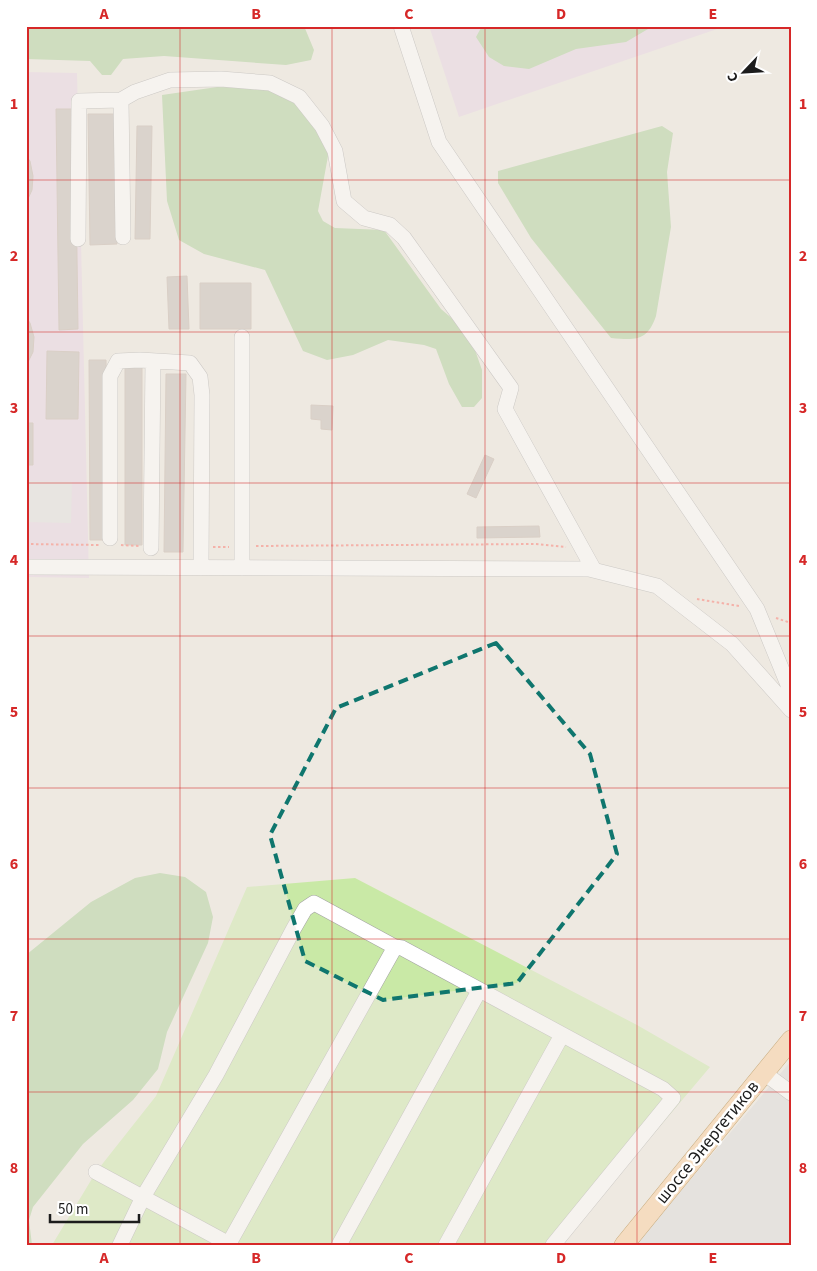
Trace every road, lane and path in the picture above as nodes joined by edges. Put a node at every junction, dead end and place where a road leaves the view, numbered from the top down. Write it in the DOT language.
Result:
graph roads {
  1 [pos="401,26"];
  2 [pos="120,100"];
  3 [pos="122,238"];
  4 [pos="78,239"];
  5 [pos="242,338"];
  6 [pos="153,361"];
  7 [pos="110,543"];
  8 [pos="26,544"];
  9 [pos="242,546"];
  10 [pos="151,548"];
  11 [pos="582,548"];
  12 [pos="202,550"];
  13 [pos="26,567"];
  14 [pos="201,568"];
  15 [pos="242,568"];
  16 [pos="594,570"];
  17 [pos="668,594"];
  18 [pos="757,609"];
  19 [pos="791,623"];
  20 [pos="791,692"];
  21 [pos="791,710"];
  22 [pos="395,947"];
  23 [pos="479,990"];
  24 [pos="562,1035"];
  25 [pos="791,1040"];
  26 [pos="764,1073"];
  27 [pos="791,1093"];
  28 [pos="96,1172"];
  29 [pos="143,1198"];
  30 [pos="229,1244"];
  31 [pos="120,1245"];
  32 [pos="339,1245"];
  33 [pos="446,1245"];
  34 [pos="552,1245"];
  35 [pos="624,1245"];
  1 -- 18 [label="street"];
  2 -- 3 [label="street"];
  2 -- 4 [label="street"];
  2 -- 11 [label="street"];
  5 -- 9 [label="street"];
  6 -- 7 [label="street"];
  6 -- 10 [label="street"];
  6 -- 12 [label="street"];
  7 -- 8 [label="path"];
  7 -- 10 [label="path"];
  9 -- 11 [label="path"];
  9 -- 12 [label="path"];
  9 -- 15 [label="street"];
  11 -- 16 [label="street"];
  12 -- 14 [label="street"];
  13 -- 14 [label="street"];
  14 -- 15 [label="street"];
  15 -- 16 [label="street"];
  16 -- 17 [label="street"];
  17 -- 18 [label="path"];
  17 -- 21 [label="street"];
  18 -- 19 [label="path"];
  18 -- 20 [label="street"];
  22 -- 23 [label="street"];
  22 -- 29 [label="street"];
  22 -- 30 [label="street"];
  23 -- 24 [label="street"];
  23 -- 32 [label="street"];
  24 -- 33 [label="street"];
  24 -- 34 [label="street"];
  25 -- 26 [label="main road, шоссе Энергетиков"];
  26 -- 27 [label="street"];
  26 -- 35 [label="main road, шоссе Энергетиков"];
  28 -- 29 [label="street"];
  29 -- 30 [label="street"];
  29 -- 31 [label="street"];
}
